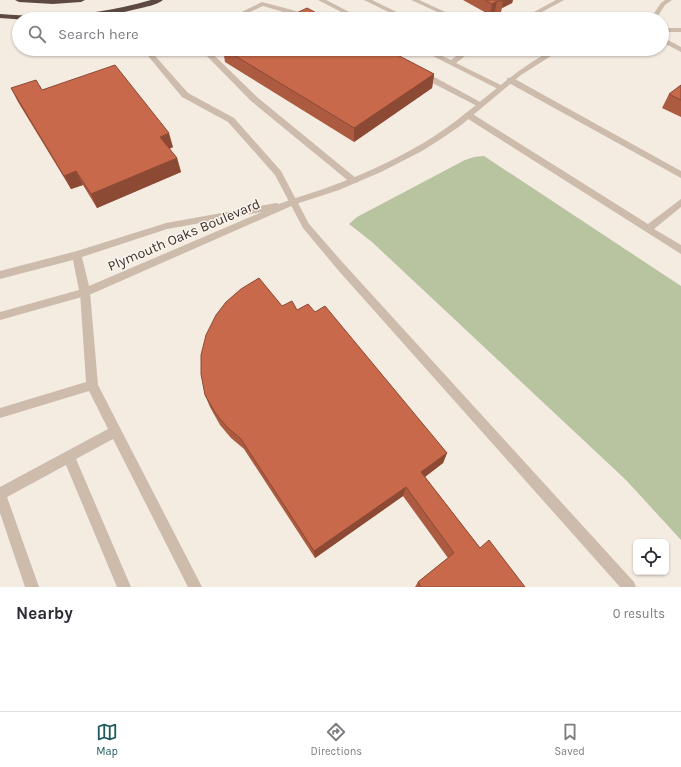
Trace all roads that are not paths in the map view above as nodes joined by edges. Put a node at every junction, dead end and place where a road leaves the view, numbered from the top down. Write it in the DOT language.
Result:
graph roads {
  1 [pos="19,0"];
  2 [pos="81,0"];
  3 [pos="159,0"];
  4 [pos="321,0"];
  5 [pos="367,0"];
  6 [pos="414,0"];
  7 [pos="561,0"];
  8 [pos="668,0"];
  9 [pos="109,12"];
  10 [pos="245,12"];
  11 [pos="294,12"];
  12 [pos="346,12"];
  13 [pos="393,12"];
  14 [pos="442,12"];
  15 [pos="538,12"];
  16 [pos="658,12"];
  17 [pos="0,16"];
  18 [pos="12,17"];
  19 [pos="669,30"];
  20 [pos="681,30"];
  21 [pos="669,43"];
  22 [pos="681,50"];
  23 [pos="151,56"];
  24 [pos="210,56"];
  25 [pos="436,56"];
  26 [pos="461,56"];
  27 [pos="547,56"];
  28 [pos="451,63"];
  29 [pos="414,70"];
  30 [pos="510,80"];
  31 [pos="501,87"];
  32 [pos="480,104"];
  33 [pos="468,115"];
  34 [pos="681,175"];
  35 [pos="354,181"];
  36 [pos="293,202"];
  37 [pos="681,202"];
  38 [pos="648,229"];
  39 [pos="681,250"];
  40 [pos="77,255"];
  41 [pos="0,275"];
  42 [pos="85,292"];
  43 [pos="0,316"];
  44 [pos="92,385"];
  45 [pos="0,413"];
  46 [pos="116,431"];
  47 [pos="69,457"];
  48 [pos="0,495"];
  49 [pos="32,587"];
  50 [pos="124,587"];
  51 [pos="195,587"];
  52 [pos="629,587"];
  1 -- 2 [label="highway"];
  3 -- 9 [label="highway"];
  4 -- 12 [label="street"];
  5 -- 13 [label="street"];
  6 -- 14 [label="street"];
  7 -- 15 [label="street"];
  8 -- 16 [label="street"];
  10 -- 11 [label="street"];
  17 -- 18 [label="highway"];
  19 -- 20 [label="street"];
  21 -- 22 [label="street"];
  23 -- 36 [label="street"];
  24 -- 35 [label="street"];
  25 -- 28 [label="street"];
  26 -- 28 [label="street"];
  27 -- 30 [label="street, Plymouth Oaks Boulevard"];
  28 -- 31 [label="street"];
  29 -- 32 [label="street"];
  30 -- 31 [label="street, Plymouth Oaks Boulevard"];
  30 -- 34 [label="street"];
  31 -- 32 [label="street, Plymouth Oaks Boulevard"];
  32 -- 33 [label="street, Plymouth Oaks Boulevard"];
  33 -- 35 [label="street, Plymouth Oaks Boulevard"];
  33 -- 38 [label="street"];
  35 -- 36 [label="street, Plymouth Oaks Boulevard"];
  36 -- 40 [label="street, Plymouth Oaks Boulevard"];
  36 -- 42 [label="street, Plymouth Oaks Boulevard"];
  36 -- 52 [label="street"];
  37 -- 38 [label="street"];
  38 -- 39 [label="street"];
  40 -- 41 [label="street, Plymouth Oaks Boulevard"];
  40 -- 42 [label="street"];
  42 -- 43 [label="street, Plymouth Oaks Boulevard"];
  42 -- 44 [label="street"];
  44 -- 45 [label="street"];
  44 -- 46 [label="street"];
  46 -- 47 [label="street"];
  46 -- 51 [label="street"];
  47 -- 48 [label="street"];
  47 -- 50 [label="street"];
  48 -- 49 [label="street"];
}
